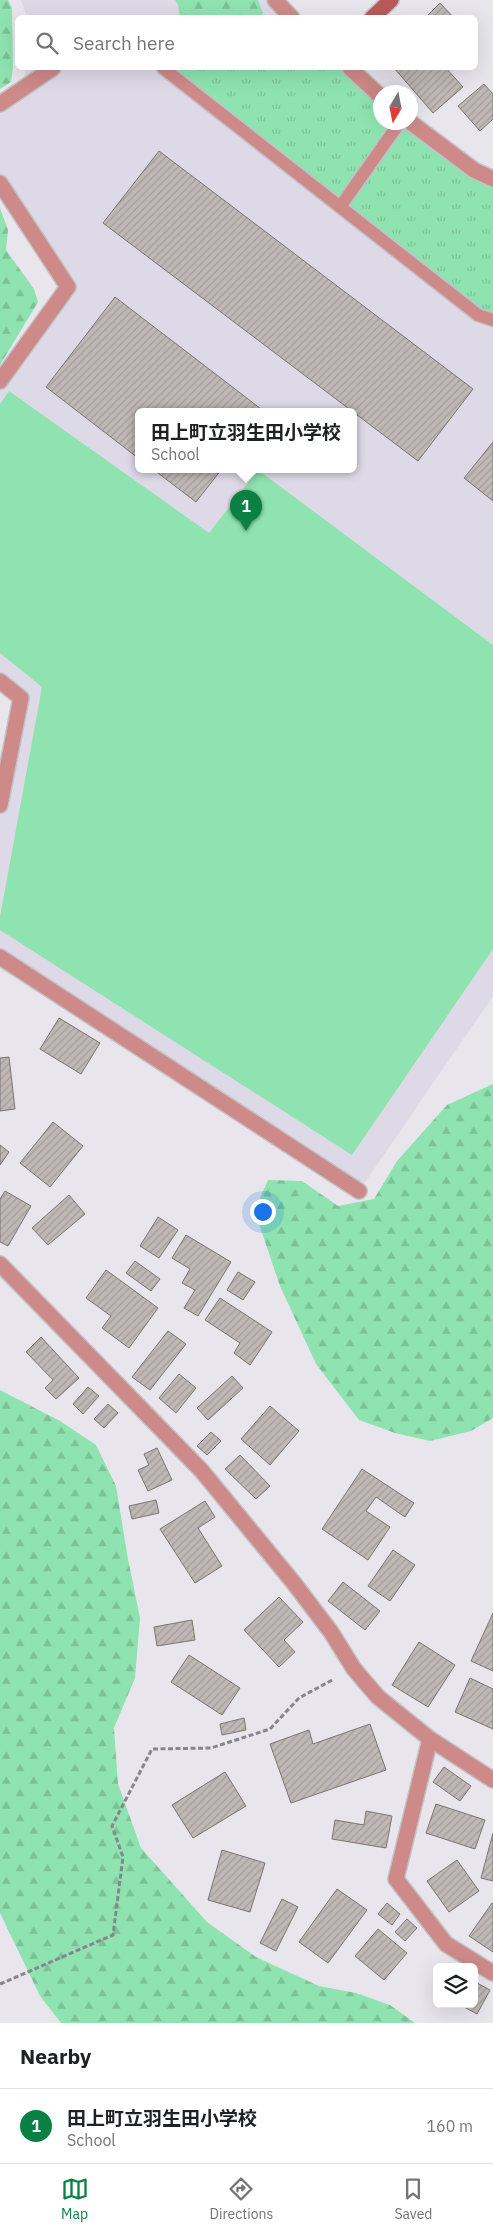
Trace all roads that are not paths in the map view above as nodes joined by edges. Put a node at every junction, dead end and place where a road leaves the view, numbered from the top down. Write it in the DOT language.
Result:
graph roads {
  1 [pos="275,0"];
  2 [pos="392,0"];
  3 [pos="289,15"];
  4 [pos="375,15"];
  5 [pos="50,70"];
  6 [pos="166,70"];
  7 [pos="352,70"];
  8 [pos="373,89"];
  9 [pos="0,104"];
  10 [pos="418,128"];
  11 [pos="394,130"];
  12 [pos="493,179"];
  13 [pos="0,183"];
  14 [pos="340,207"];
  15 [pos="493,320"];
  16 [pos="0,382"];
  17 [pos="0,681"];
  18 [pos="0,805"];
  19 [pos="0,957"];
  20 [pos="359,1190"];
  21 [pos="0,1264"];
  22 [pos="430,1739"];
  23 [pos="493,1780"];
  24 [pos="493,1973"];
  1 -- 3 [label="street"];
  2 -- 4 [label="street"];
  5 -- 9 [label="street"];
  6 -- 14 [label="lane"];
  7 -- 8 [label="street"];
  10 -- 12 [label="street"];
  11 -- 14 [label="lane"];
  13 -- 16 [label="street"];
  14 -- 15 [label="lane"];
  17 -- 18 [label="street"];
  19 -- 20 [label="street"];
  21 -- 22 [label="street"];
  22 -- 23 [label="street"];
  22 -- 24 [label="street"];
}
